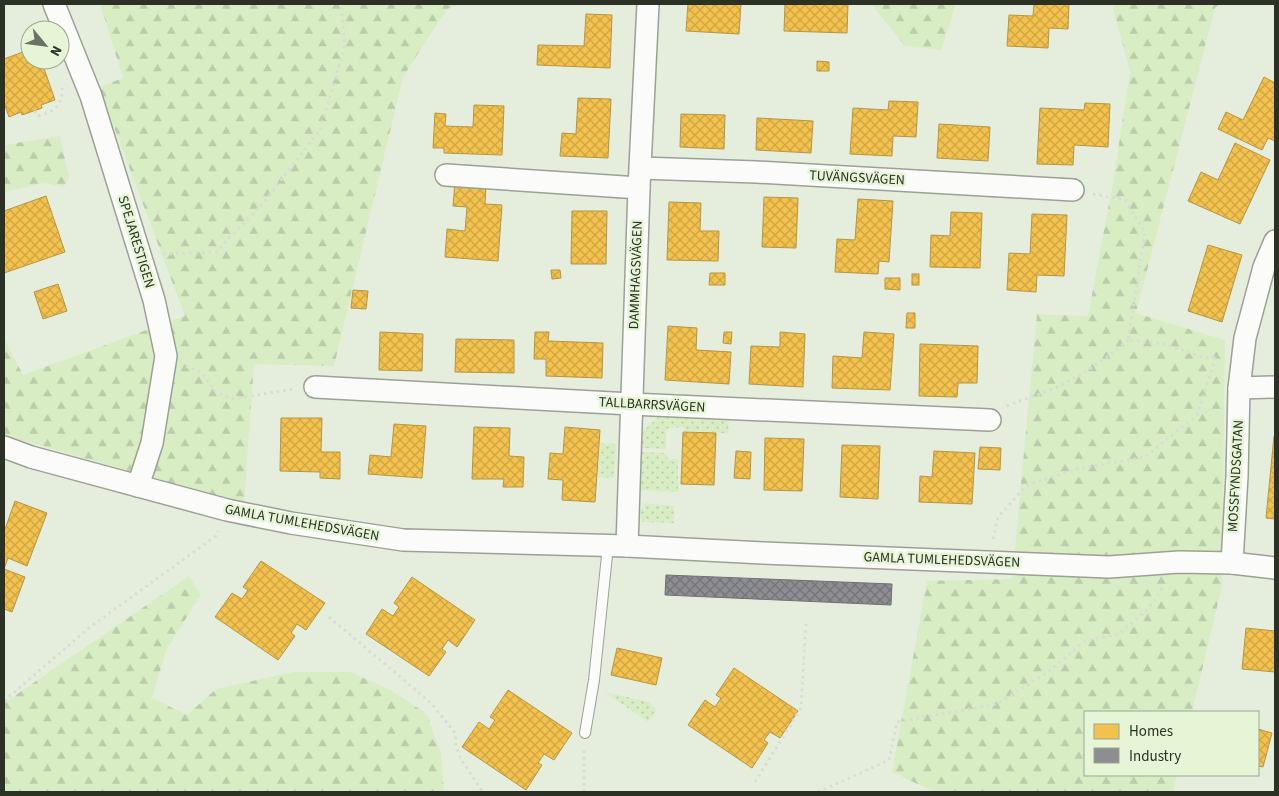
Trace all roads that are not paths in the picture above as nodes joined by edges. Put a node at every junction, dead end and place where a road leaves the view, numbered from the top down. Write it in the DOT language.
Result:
graph roads {
  1 [pos="54,4"];
  2 [pos="648,4"];
  3 [pos="446,175"];
  4 [pos="640,178"];
  5 [pos="1073,190"];
  6 [pos="1275,241"];
  7 [pos="1275,386"];
  8 [pos="315,387"];
  9 [pos="1239,388"];
  10 [pos="631,404"];
  11 [pos="990,420"];
  12 [pos="4,447"];
  13 [pos="138,486"];
  14 [pos="617,546"];
  15 [pos="1232,564"];
  16 [pos="1275,568"];
  17 [pos="584,733"];
  1 -- 13 [label="street, SPEJARESTIGEN"];
  2 -- 4 [label="street, DAMMHAGSVÄGEN"];
  3 -- 4 [label="street, TUVÄNGSVÄGEN"];
  4 -- 5 [label="street, TUVÄNGSVÄGEN"];
  4 -- 10 [label="street, DAMMHAGSVÄGEN"];
  6 -- 9 [label="street, MOSSFYNDSGATAN"];
  7 -- 9 [label="street"];
  8 -- 10 [label="street, TALLBARRSVÄGEN"];
  9 -- 15 [label="street, MOSSFYNDSGATAN"];
  10 -- 11 [label="street, TALLBARRSVÄGEN"];
  10 -- 14 [label="street, DAMMHAGSVÄGEN"];
  12 -- 13 [label="street, GAMLA TUMLEHEDSVÄGEN"];
  13 -- 14 [label="street, GAMLA TUMLEHEDSVÄGEN"];
  14 -- 15 [label="street, GAMLA TUMLEHEDSVÄGEN"];
  14 -- 17 [label="lane"];
  15 -- 16 [label="street, GAMLA TUMLEHEDSVÄGEN"];
}
